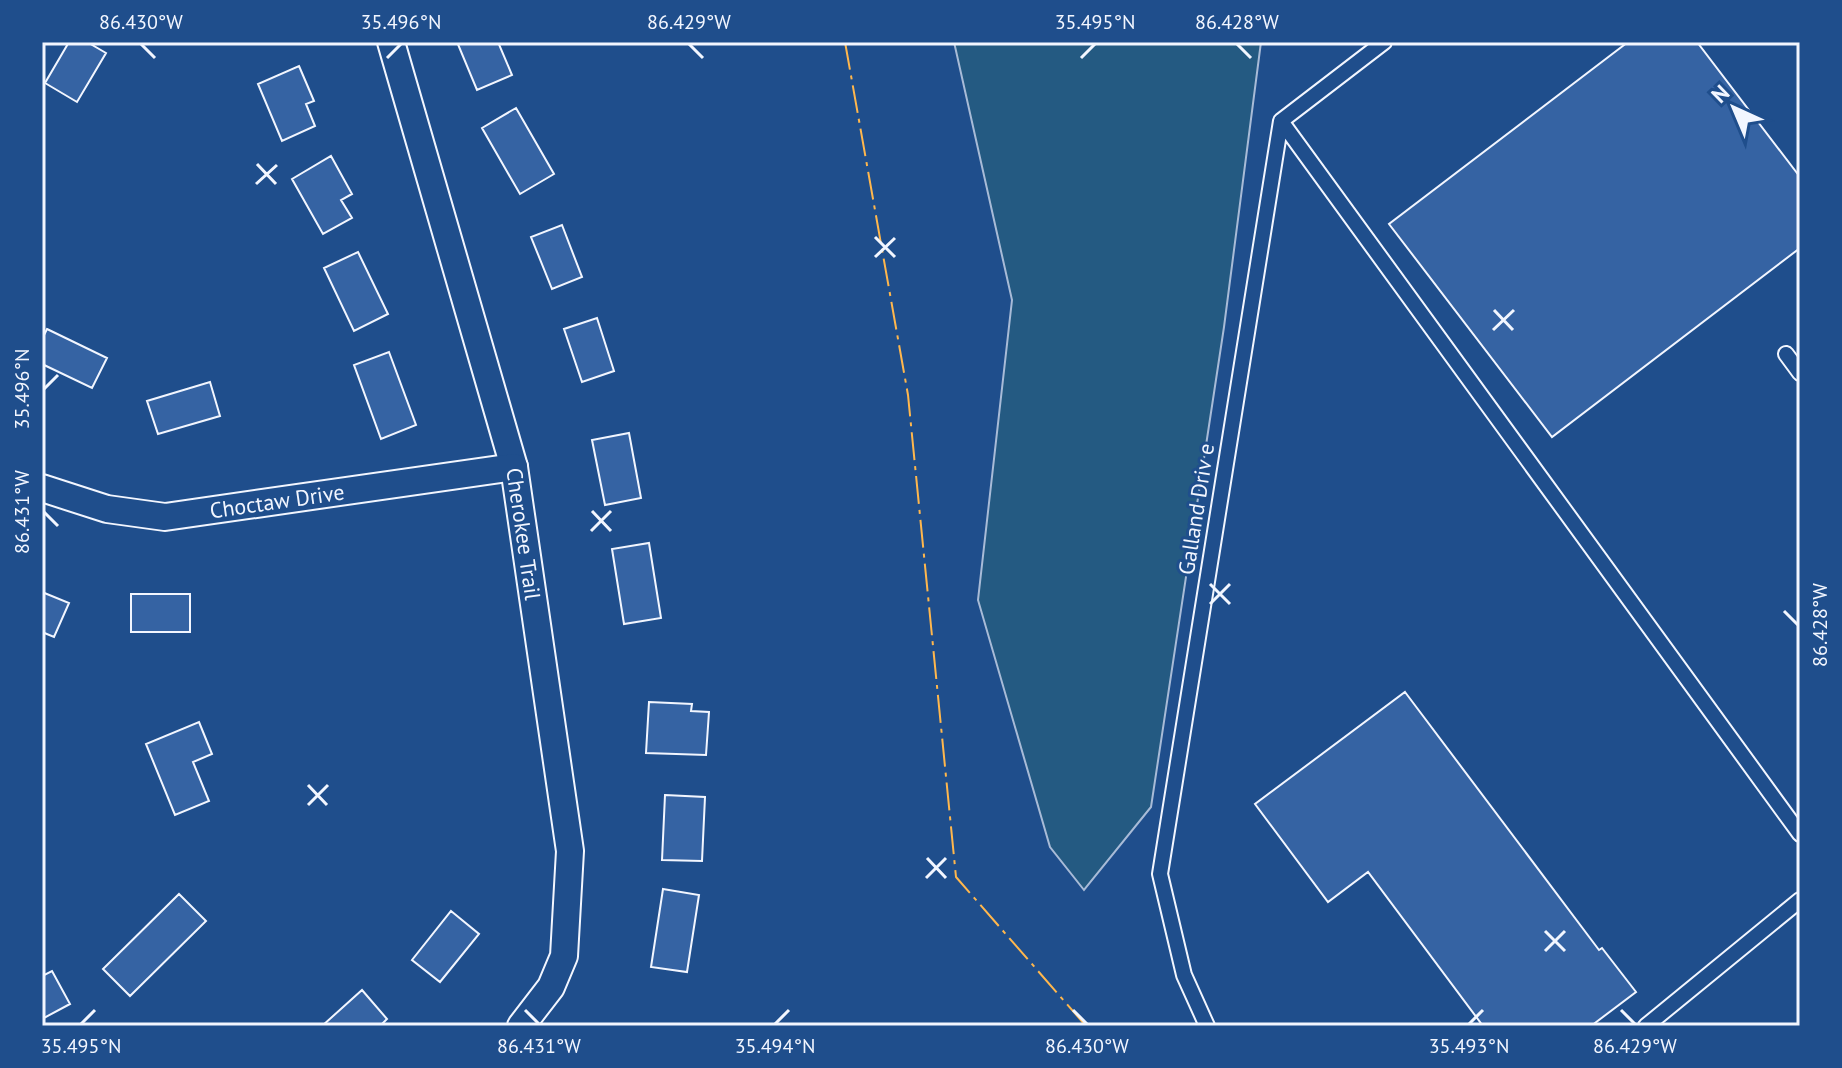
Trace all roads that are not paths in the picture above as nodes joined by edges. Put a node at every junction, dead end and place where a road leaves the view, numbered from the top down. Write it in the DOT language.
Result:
graph roads {
  1 [pos="391,42"];
  2 [pos="1384,42"];
  3 [pos="1281,121"];
  4 [pos="1786,354"];
  5 [pos="1800,373"];
  6 [pos="514,467"];
  7 [pos="42,488"];
  8 [pos="1800,834"];
  9 [pos="1800,900"];
  10 [pos="521,1026"];
  11 [pos="1207,1026"];
  12 [pos="1646,1026"];
  1 -- 6 [label="street, Cherokee Trail"];
  2 -- 3 [label="lane"];
  3 -- 8 [label="lane"];
  3 -- 11 [label="lane, Galland Driv e"];
  4 -- 5 [label="lane"];
  6 -- 7 [label="street, Choctaw Drive"];
  6 -- 10 [label="street, Cherokee Trail"];
  9 -- 12 [label="lane"];
}
